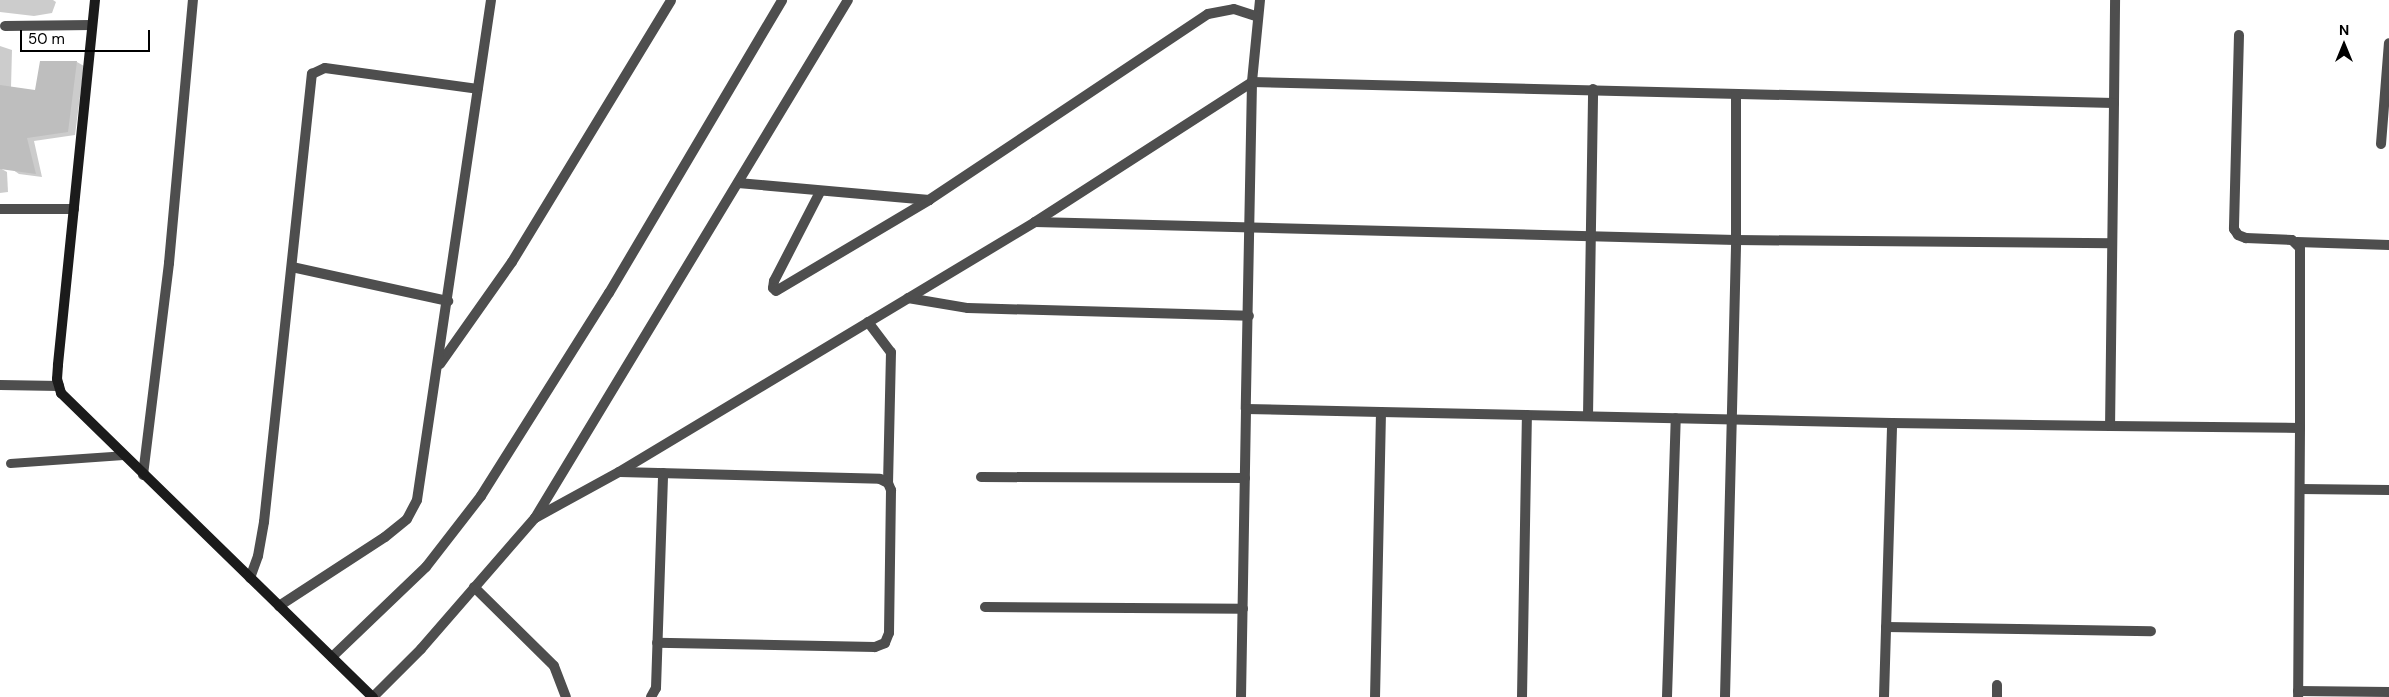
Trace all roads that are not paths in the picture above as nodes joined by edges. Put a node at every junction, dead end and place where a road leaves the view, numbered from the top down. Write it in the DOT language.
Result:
graph roads {
  1 [pos="94,0"];
  2 [pos="193,0"];
  3 [pos="491,0"];
  4 [pos="671,0"];
  5 [pos="782,0"];
  6 [pos="848,0"];
  7 [pos="1260,0"];
  8 [pos="2115,0"];
  9 [pos="1258,17"];
  10 [pos="92,25"];
  11 [pos="6,26"];
  12 [pos="2239,35"];
  13 [pos="2389,43"];
  14 [pos="1252,82"];
  15 [pos="478,89"];
  16 [pos="1592,89"];
  17 [pos="1736,94"];
  18 [pos="2114,103"];
  19 [pos="2380,144"];
  20 [pos="738,184"];
  21 [pos="820,192"];
  22 [pos="929,200"];
  23 [pos="0,209"];
  24 [pos="74,209"];
  25 [pos="1035,222"];
  26 [pos="1250,226"];
  27 [pos="1588,235"];
  28 [pos="1736,240"];
  29 [pos="2297,242"];
  30 [pos="2112,243"];
  31 [pos="2389,244"];
  32 [pos="292,266"];
  33 [pos="908,298"];
  34 [pos="448,301"];
  35 [pos="1249,316"];
  36 [pos="868,322"];
  37 [pos="438,367"];
  38 [pos="0,385"];
  39 [pos="59,386"];
  40 [pos="1246,409"];
  41 [pos="1381,412"];
  42 [pos="1527,415"];
  43 [pos="1588,416"];
  44 [pos="1676,418"];
  45 [pos="1732,419"];
  46 [pos="1892,423"];
  47 [pos="2110,426"];
  48 [pos="2300,428"];
  49 [pos="123,456"];
  50 [pos="10,463"];
  51 [pos="619,472"];
  52 [pos="663,473"];
  53 [pos="142,475"];
  54 [pos="981,477"];
  55 [pos="1245,478"];
  56 [pos="888,483"];
  57 [pos="2300,489"];
  58 [pos="2389,490"];
  59 [pos="535,518"];
  60 [pos="250,578"];
  61 [pos="474,587"];
  62 [pos="279,606"];
  63 [pos="985,607"];
  64 [pos="1243,609"];
  65 [pos="1886,627"];
  66 [pos="2151,631"];
  67 [pos="657,643"];
  68 [pos="332,657"];
  69 [pos="1998,685"];
  70 [pos="2389,692"];
  71 [pos="2298,694"];
  72 [pos="373,697"];
  73 [pos="566,697"];
  74 [pos="651,697"];
  75 [pos="1242,697"];
  76 [pos="1375,697"];
  77 [pos="1522,697"];
  78 [pos="1667,697"];
  79 [pos="1725,697"];
  80 [pos="1884,697"];
  81 [pos="1997,697"];
  1 -- 10 [label="street"];
  2 -- 53 [label="street"];
  3 -- 15 [label="street"];
  4 -- 37 [label="street"];
  5 -- 68 [label="street"];
  6 -- 20 [label="street"];
  7 -- 9 [label="street"];
  8 -- 18 [label="street"];
  9 -- 14 [label="street"];
  9 -- 22 [label="street"];
  10 -- 11 [label="street"];
  10 -- 24 [label="street"];
  12 -- 29 [label="street"];
  13 -- 19 [label="street"];
  14 -- 16 [label="street"];
  14 -- 25 [label="street"];
  14 -- 26 [label="street"];
  15 -- 32 [label="street"];
  15 -- 34 [label="street"];
  16 -- 17 [label="street"];
  16 -- 27 [label="street"];
  17 -- 18 [label="street"];
  17 -- 28 [label="street"];
  18 -- 30 [label="street"];
  20 -- 21 [label="street"];
  20 -- 59 [label="street"];
  21 -- 22 [label="street"];
  21 -- 22 [label="street"];
  23 -- 24 [label="street"];
  24 -- 39 [label="street"];
  25 -- 26 [label="street"];
  25 -- 33 [label="street"];
  26 -- 27 [label="street"];
  26 -- 35 [label="street"];
  27 -- 28 [label="street"];
  27 -- 43 [label="street"];
  28 -- 30 [label="street"];
  28 -- 45 [label="street"];
  29 -- 31 [label="street"];
  29 -- 48 [label="street"];
  30 -- 47 [label="street"];
  32 -- 34 [label="street"];
  32 -- 60 [label="street"];
  33 -- 35 [label="street"];
  33 -- 36 [label="street"];
  34 -- 37 [label="street"];
  35 -- 40 [label="street"];
  36 -- 51 [label="street"];
  36 -- 56 [label="street"];
  37 -- 62 [label="street"];
  38 -- 39 [label="street"];
  39 -- 49 [label="street"];
  40 -- 41 [label="street"];
  40 -- 55 [label="street"];
  41 -- 42 [label="street"];
  41 -- 76 [label="street"];
  42 -- 43 [label="street"];
  42 -- 77 [label="street"];
  43 -- 44 [label="street"];
  44 -- 45 [label="street"];
  44 -- 78 [label="street"];
  45 -- 46 [label="street"];
  45 -- 79 [label="street"];
  46 -- 47 [label="street"];
  46 -- 65 [label="street"];
  47 -- 48 [label="street"];
  48 -- 57 [label="street"];
  49 -- 50 [label="lane"];
  49 -- 53 [label="street"];
  51 -- 52 [label="street"];
  51 -- 59 [label="street"];
  52 -- 56 [label="street"];
  52 -- 67 [label="street"];
  53 -- 60 [label="street"];
  54 -- 55 [label="street"];
  55 -- 64 [label="street"];
  56 -- 67 [label="street"];
  57 -- 58 [label="street"];
  57 -- 71 [label="street"];
  59 -- 61 [label="street"];
  60 -- 62 [label="street"];
  61 -- 72 [label="street"];
  61 -- 73 [label="street"];
  62 -- 68 [label="street"];
  63 -- 64 [label="street"];
  64 -- 75 [label="street"];
  65 -- 66 [label="street"];
  65 -- 80 [label="street"];
  67 -- 74 [label="street"];
  68 -- 72 [label="street"];
  69 -- 81 [label="street"];
  70 -- 71 [label="street"];
}
